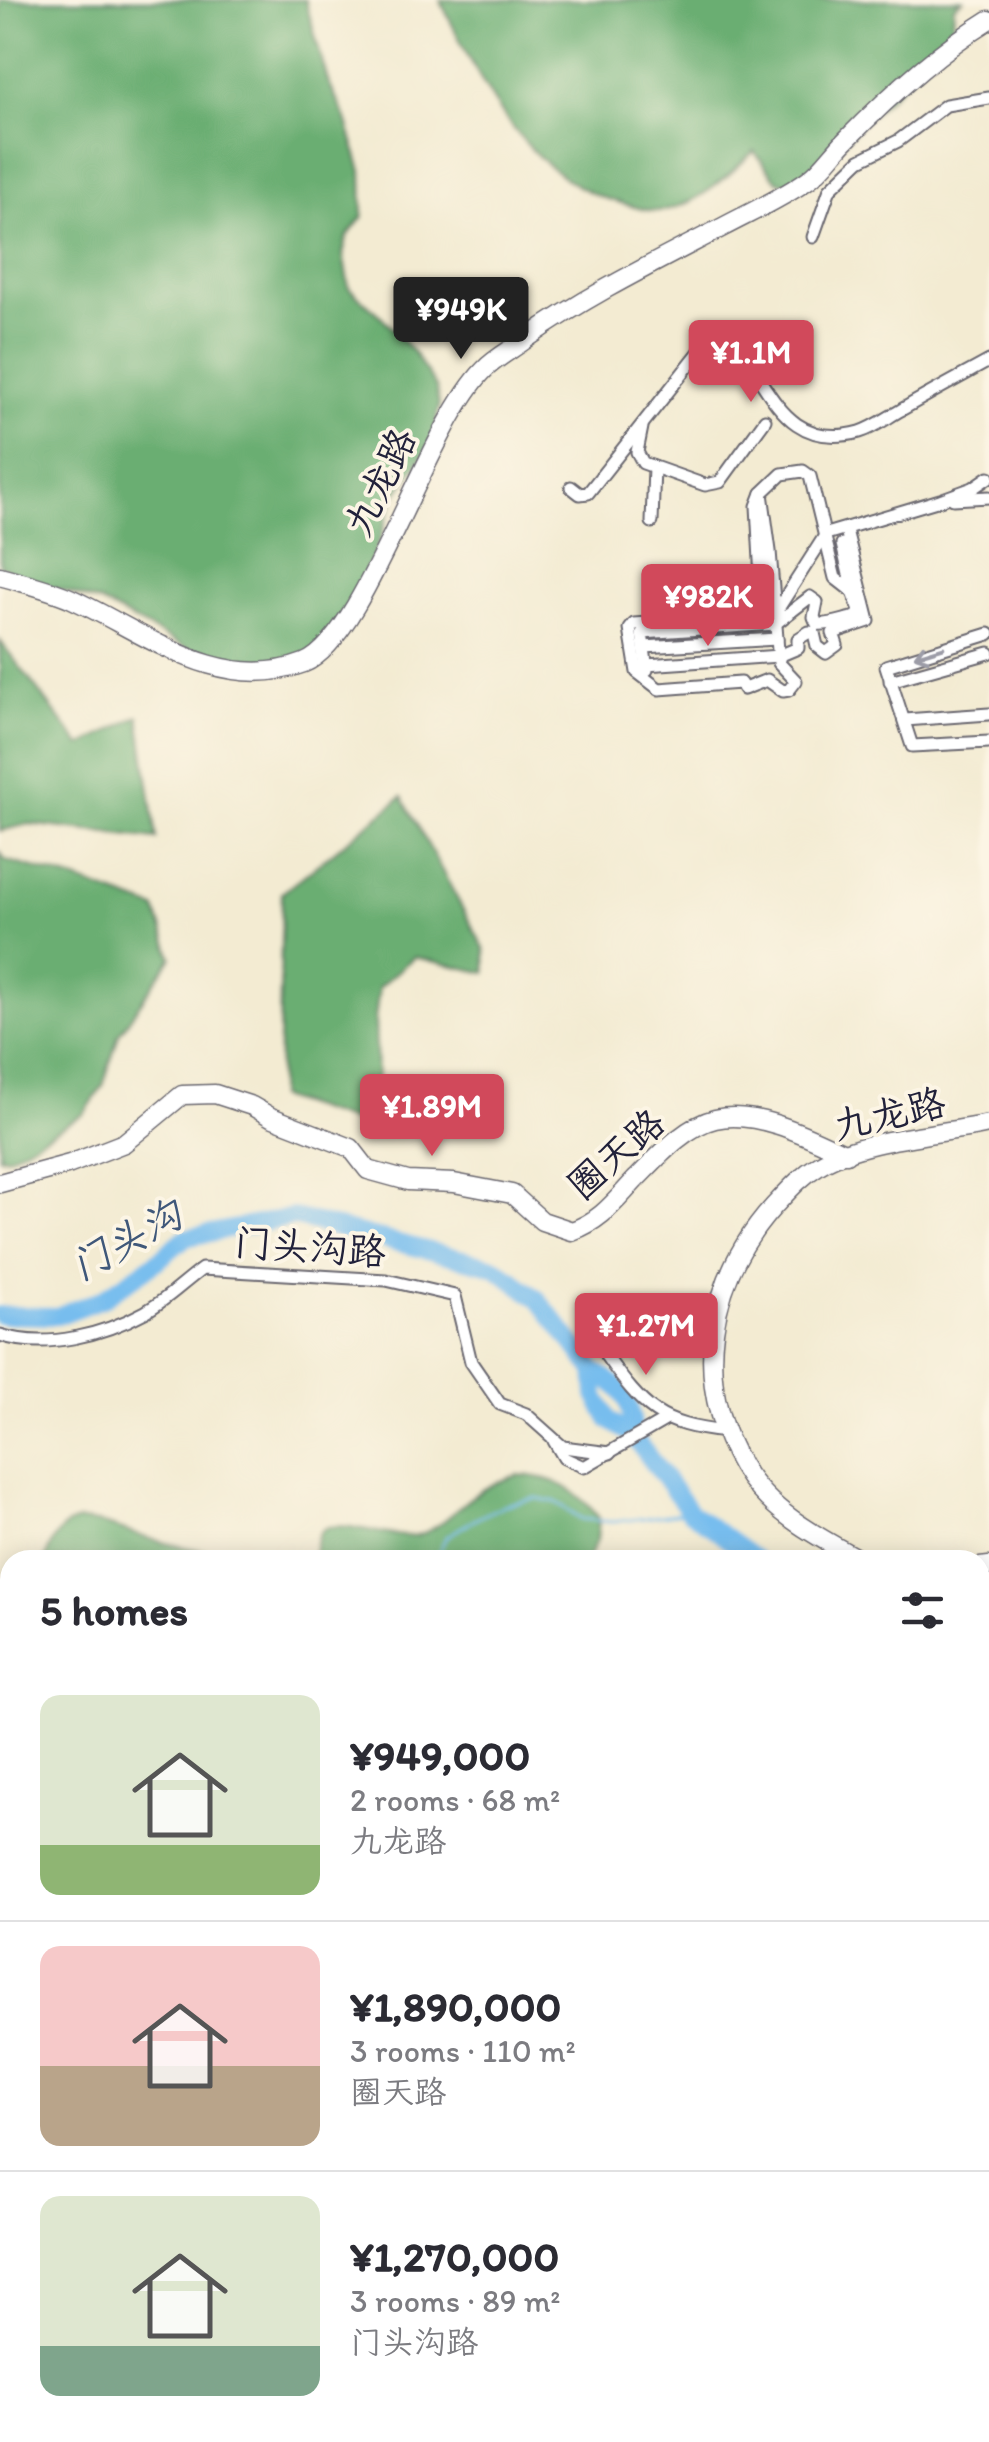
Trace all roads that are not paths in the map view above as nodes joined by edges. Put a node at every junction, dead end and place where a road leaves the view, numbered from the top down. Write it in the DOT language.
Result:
graph roads {
  1 [pos="989,20"];
  2 [pos="989,98"];
  3 [pos="812,238"];
  4 [pos="989,360"];
  5 [pos="765,420"];
  6 [pos="643,423"];
  7 [pos="654,467"];
  8 [pos="989,477"];
  9 [pos="571,487"];
  10 [pos="989,497"];
  11 [pos="940,500"];
  12 [pos="652,522"];
  13 [pos="837,532"];
  14 [pos="0,576"];
  15 [pos="771,618"];
  16 [pos="637,633"];
  17 [pos="989,634"];
  18 [pos="777,638"];
  19 [pos="644,647"];
  20 [pos="989,653"];
  21 [pos="779,656"];
  22 [pos="646,665"];
  23 [pos="648,680"];
  24 [pos="890,681"];
  25 [pos="989,714"];
  26 [pos="905,720"];
  27 [pos="989,742"];
  28 [pos="989,1124"];
  29 [pos="846,1154"];
  30 [pos="0,1184"];
  31 [pos="0,1335"];
  32 [pos="606,1356"];
  33 [pos="665,1420"];
  34 [pos="726,1432"];
  35 [pos="842,1550"];
  1 -- 14 [label="street, 九龙路"];
  2 -- 3 [label="street"];
  4 -- 6 [label="street"];
  5 -- 7 [label="street"];
  6 -- 7 [label="street"];
  6 -- 9 [label="street"];
  7 -- 12 [label="street"];
  8 -- 11 [label="street"];
  10 -- 11 [label="street"];
  11 -- 13 [label="street"];
  13 -- 15 [label="street"];
  13 -- 15 [label="street"];
  13 -- 15 [label="street"];
  13 -- 21 [label="street"];
  15 -- 16 [label="street"];
  15 -- 18 [label="street"];
  16 -- 19 [label="street"];
  16 -- 23 [label="street"];
  17 -- 24 [label="street, one-way"];
  18 -- 19 [label="street"];
  18 -- 21 [label="street"];
  19 -- 22 [label="street"];
  20 -- 24 [label="street"];
  21 -- 22 [label="street"];
  21 -- 23 [label="street"];
  22 -- 23 [label="street"];
  24 -- 26 [label="street"];
  25 -- 26 [label="street"];
  26 -- 27 [label="street"];
  28 -- 29 [label="street, 九龙路"];
  29 -- 30 [label="street, 圈天路"];
  29 -- 34 [label="street, 九龙路"];
  31 -- 33 [label="street, 门头沟路"];
  32 -- 33 [label="street"];
  33 -- 34 [label="street"];
  34 -- 35 [label="street, 九龙路"];
}
